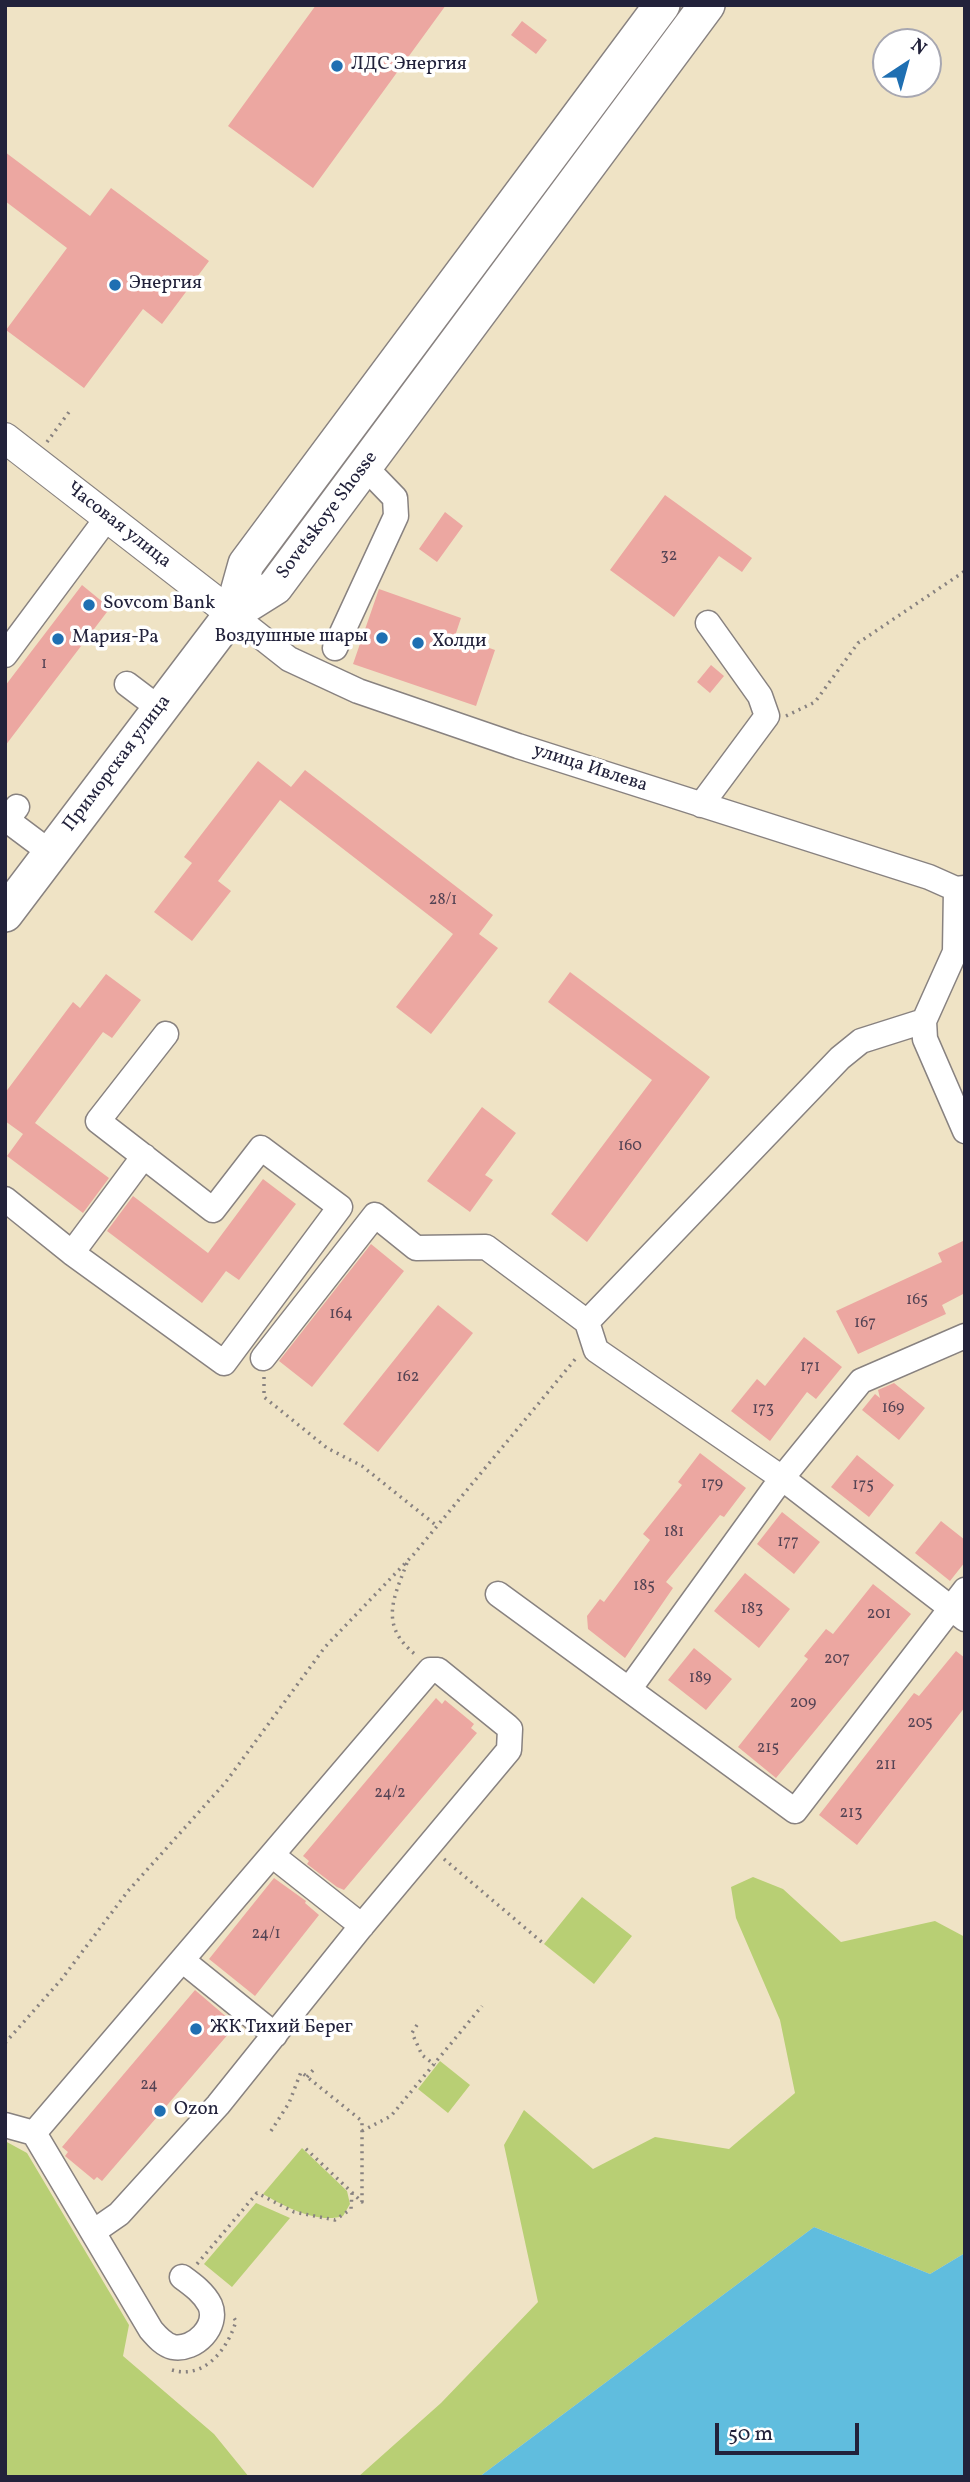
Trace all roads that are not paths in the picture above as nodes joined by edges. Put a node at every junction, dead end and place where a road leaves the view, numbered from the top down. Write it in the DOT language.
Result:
graph roads {
  1 [pos="662,5"];
  2 [pos="707,5"];
  3 [pos="5,438"];
  4 [pos="365,467"];
  5 [pos="107,518"];
  6 [pos="232,614"];
  7 [pos="708,623"];
  8 [pos="335,648"];
  9 [pos="5,655"];
  10 [pos="127,684"];
  11 [pos="160,709"];
  12 [pos="701,804"];
  13 [pos="10,815"];
  14 [pos="51,853"];
  15 [pos="961,889"];
  16 [pos="5,914"];
  17 [pos="924,1021"];
  18 [pos="166,1034"];
  19 [pos="965,1131"];
  20 [pos="144,1156"];
  21 [pos="5,1199"];
  22 [pos="72,1253"];
  23 [pos="589,1329"];
  24 [pos="965,1336"];
  25 [pos="263,1358"];
  26 [pos="782,1478"];
  27 [pos="498,1594"];
  28 [pos="960,1605"];
  29 [pos="630,1688"];
  30 [pos="272,1855"];
  31 [pos="362,1926"];
  32 [pos="182,1960"];
  33 [pos="275,2035"];
  34 [pos="5,2124"];
  35 [pos="34,2133"];
  36 [pos="93,2232"];
  37 [pos="187,2274"];
  1 -- 6 [label="highway, Sovetskoye Shosse"];
  2 -- 4 [label="highway, Sovetskoye Shosse"];
  3 -- 5 [label="main road, Часовая улица"];
  4 -- 6 [label="highway, Sovetskoye Shosse"];
  4 -- 8 [label="street"];
  5 -- 6 [label="main road, Часовая улица"];
  5 -- 9 [label="street"];
  6 -- 11 [label="highway, Приморская улица"];
  6 -- 12 [label="street, улица Ивлева"];
  7 -- 12 [label="street"];
  10 -- 11 [label="street"];
  11 -- 14 [label="highway, Приморская улица"];
  12 -- 15 [label="street, улица Ивлева"];
  13 -- 14 [label="street"];
  14 -- 16 [label="highway, Приморская улица"];
  15 -- 17 [label="street"];
  17 -- 19 [label="street"];
  17 -- 23 [label="street"];
  18 -- 20 [label="street"];
  20 -- 22 [label="street"];
  20 -- 22 [label="street"];
  21 -- 22 [label="street"];
  23 -- 25 [label="street"];
  23 -- 26 [label="street"];
  24 -- 26 [label="street"];
  26 -- 28 [label="street"];
  26 -- 29 [label="street"];
  27 -- 29 [label="street"];
  28 -- 29 [label="street"];
  30 -- 31 [label="street"];
  30 -- 31 [label="street"];
  30 -- 32 [label="street"];
  31 -- 33 [label="street"];
  32 -- 33 [label="street"];
  32 -- 35 [label="street"];
  33 -- 36 [label="street"];
  34 -- 35 [label="street"];
  35 -- 36 [label="street"];
  36 -- 37 [label="street"];
}
